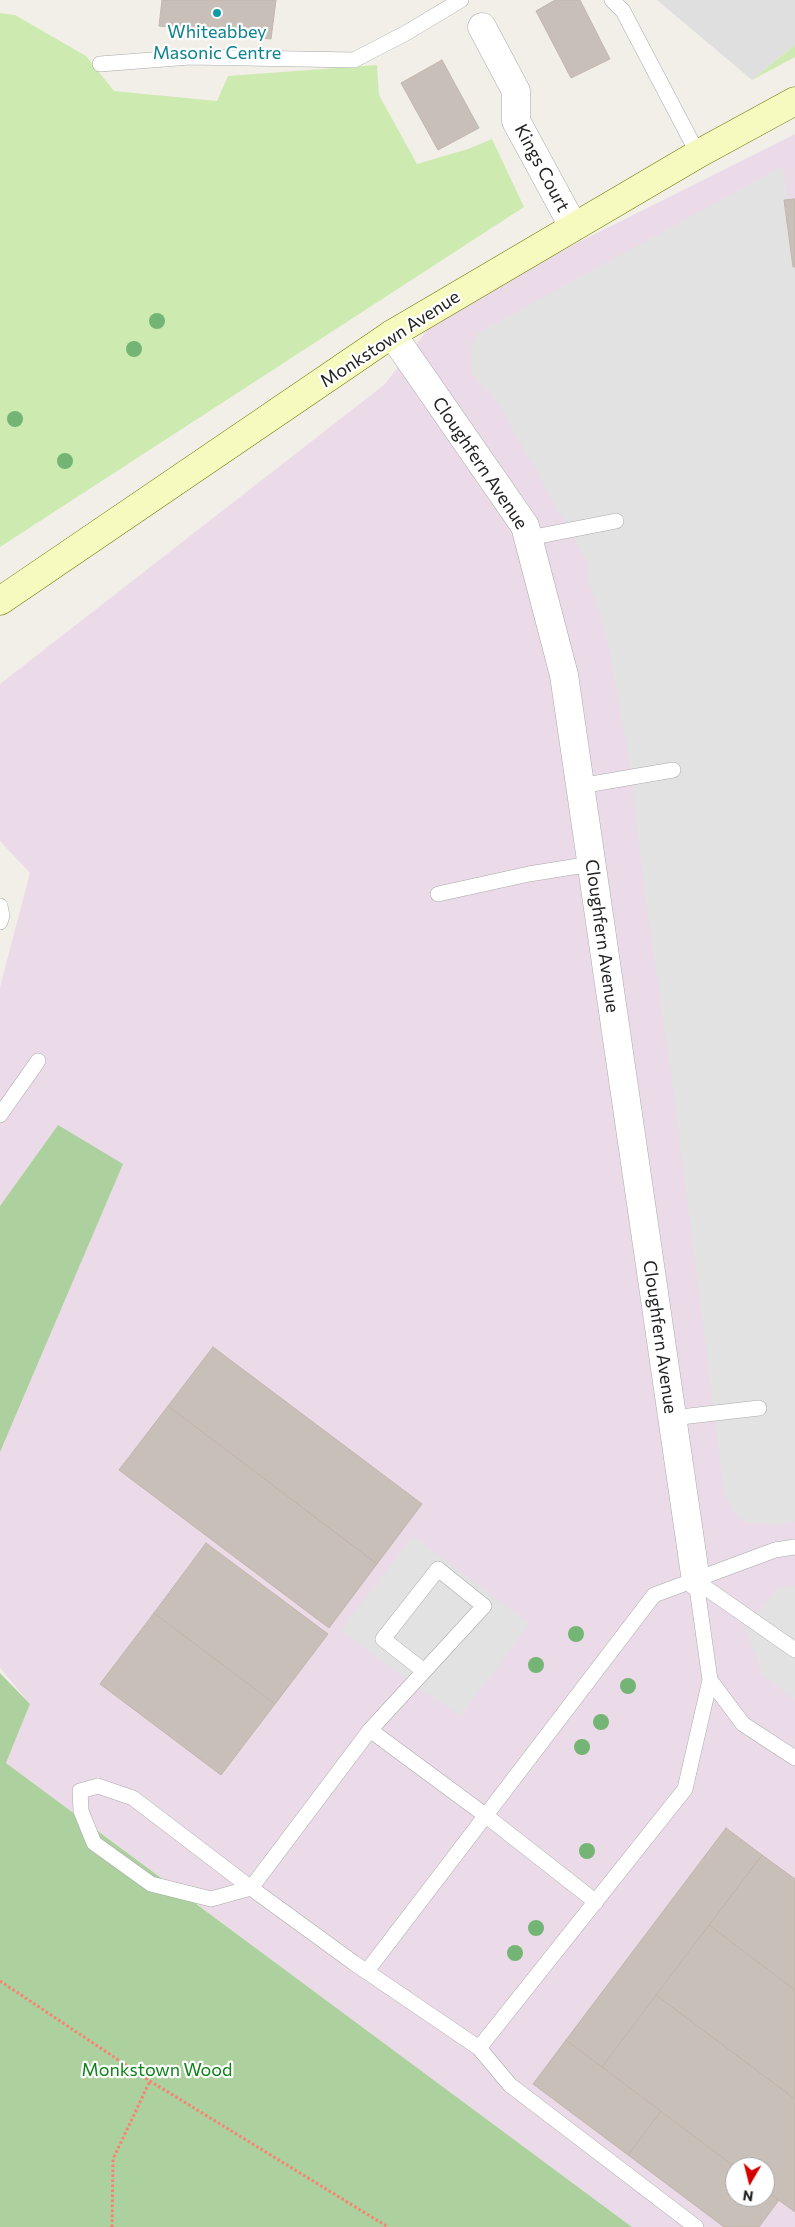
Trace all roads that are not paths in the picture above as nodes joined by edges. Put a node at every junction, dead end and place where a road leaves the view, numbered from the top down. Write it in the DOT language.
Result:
graph roads {
  1 [pos="461,0"];
  2 [pos="612,0"];
  3 [pos="482,27"];
  4 [pos="100,64"];
  5 [pos="795,100"];
  6 [pos="698,154"];
  7 [pos="573,226"];
  8 [pos="392,334"];
  9 [pos="616,521"];
  10 [pos="529,538"];
  11 [pos="0,601"];
  12 [pos="673,770"];
  13 [pos="580,786"];
  14 [pos="591,864"];
  15 [pos="438,894"];
  16 [pos="0,906"];
  17 [pos="0,922"];
  18 [pos="38,1061"];
  19 [pos="0,1115"];
  20 [pos="760,1408"];
  21 [pos="672,1418"];
  22 [pos="795,1547"];
  23 [pos="696,1581"];
  24 [pos="795,1650"];
  25 [pos="424,1671"];
  26 [pos="710,1680"];
  27 [pos="370,1730"];
  28 [pos="795,1758"];
  29 [pos="485,1815"];
  30 [pos="252,1888"];
  31 [pos="596,1902"];
  32 [pos="367,1971"];
  33 [pos="479,2048"];
  34 [pos="696,2227"];
  1 -- 4 [label="lane"];
  2 -- 6 [label="lane"];
  3 -- 7 [label="street, Kings Court"];
  5 -- 6 [label="street, Monkstown Avenue"];
  6 -- 7 [label="street, Monkstown Avenue"];
  7 -- 8 [label="street, Monkstown Avenue"];
  8 -- 10 [label="street, Cloughfern Avenue"];
  8 -- 11 [label="street, Monkstown Avenue"];
  9 -- 10 [label="lane"];
  10 -- 13 [label="street, Cloughfern Avenue"];
  12 -- 13 [label="lane"];
  13 -- 14 [label="street, Cloughfern Avenue"];
  14 -- 15 [label="lane"];
  14 -- 21 [label="street, Cloughfern Avenue"];
  16 -- 17 [label="lane"];
  18 -- 19 [label="lane"];
  20 -- 21 [label="lane"];
  21 -- 23 [label="street, Cloughfern Avenue"];
  22 -- 23 [label="lane"];
  23 -- 24 [label="lane"];
  23 -- 26 [label="lane"];
  23 -- 29 [label="lane"];
  25 -- 25 [label="lane"];
  25 -- 27 [label="lane"];
  26 -- 28 [label="lane"];
  26 -- 31 [label="lane"];
  27 -- 29 [label="lane"];
  27 -- 30 [label="lane"];
  29 -- 31 [label="lane"];
  29 -- 32 [label="lane"];
  30 -- 30 [label="lane"];
  30 -- 32 [label="lane"];
  31 -- 33 [label="lane"];
  32 -- 33 [label="lane"];
  33 -- 34 [label="lane"];
}
